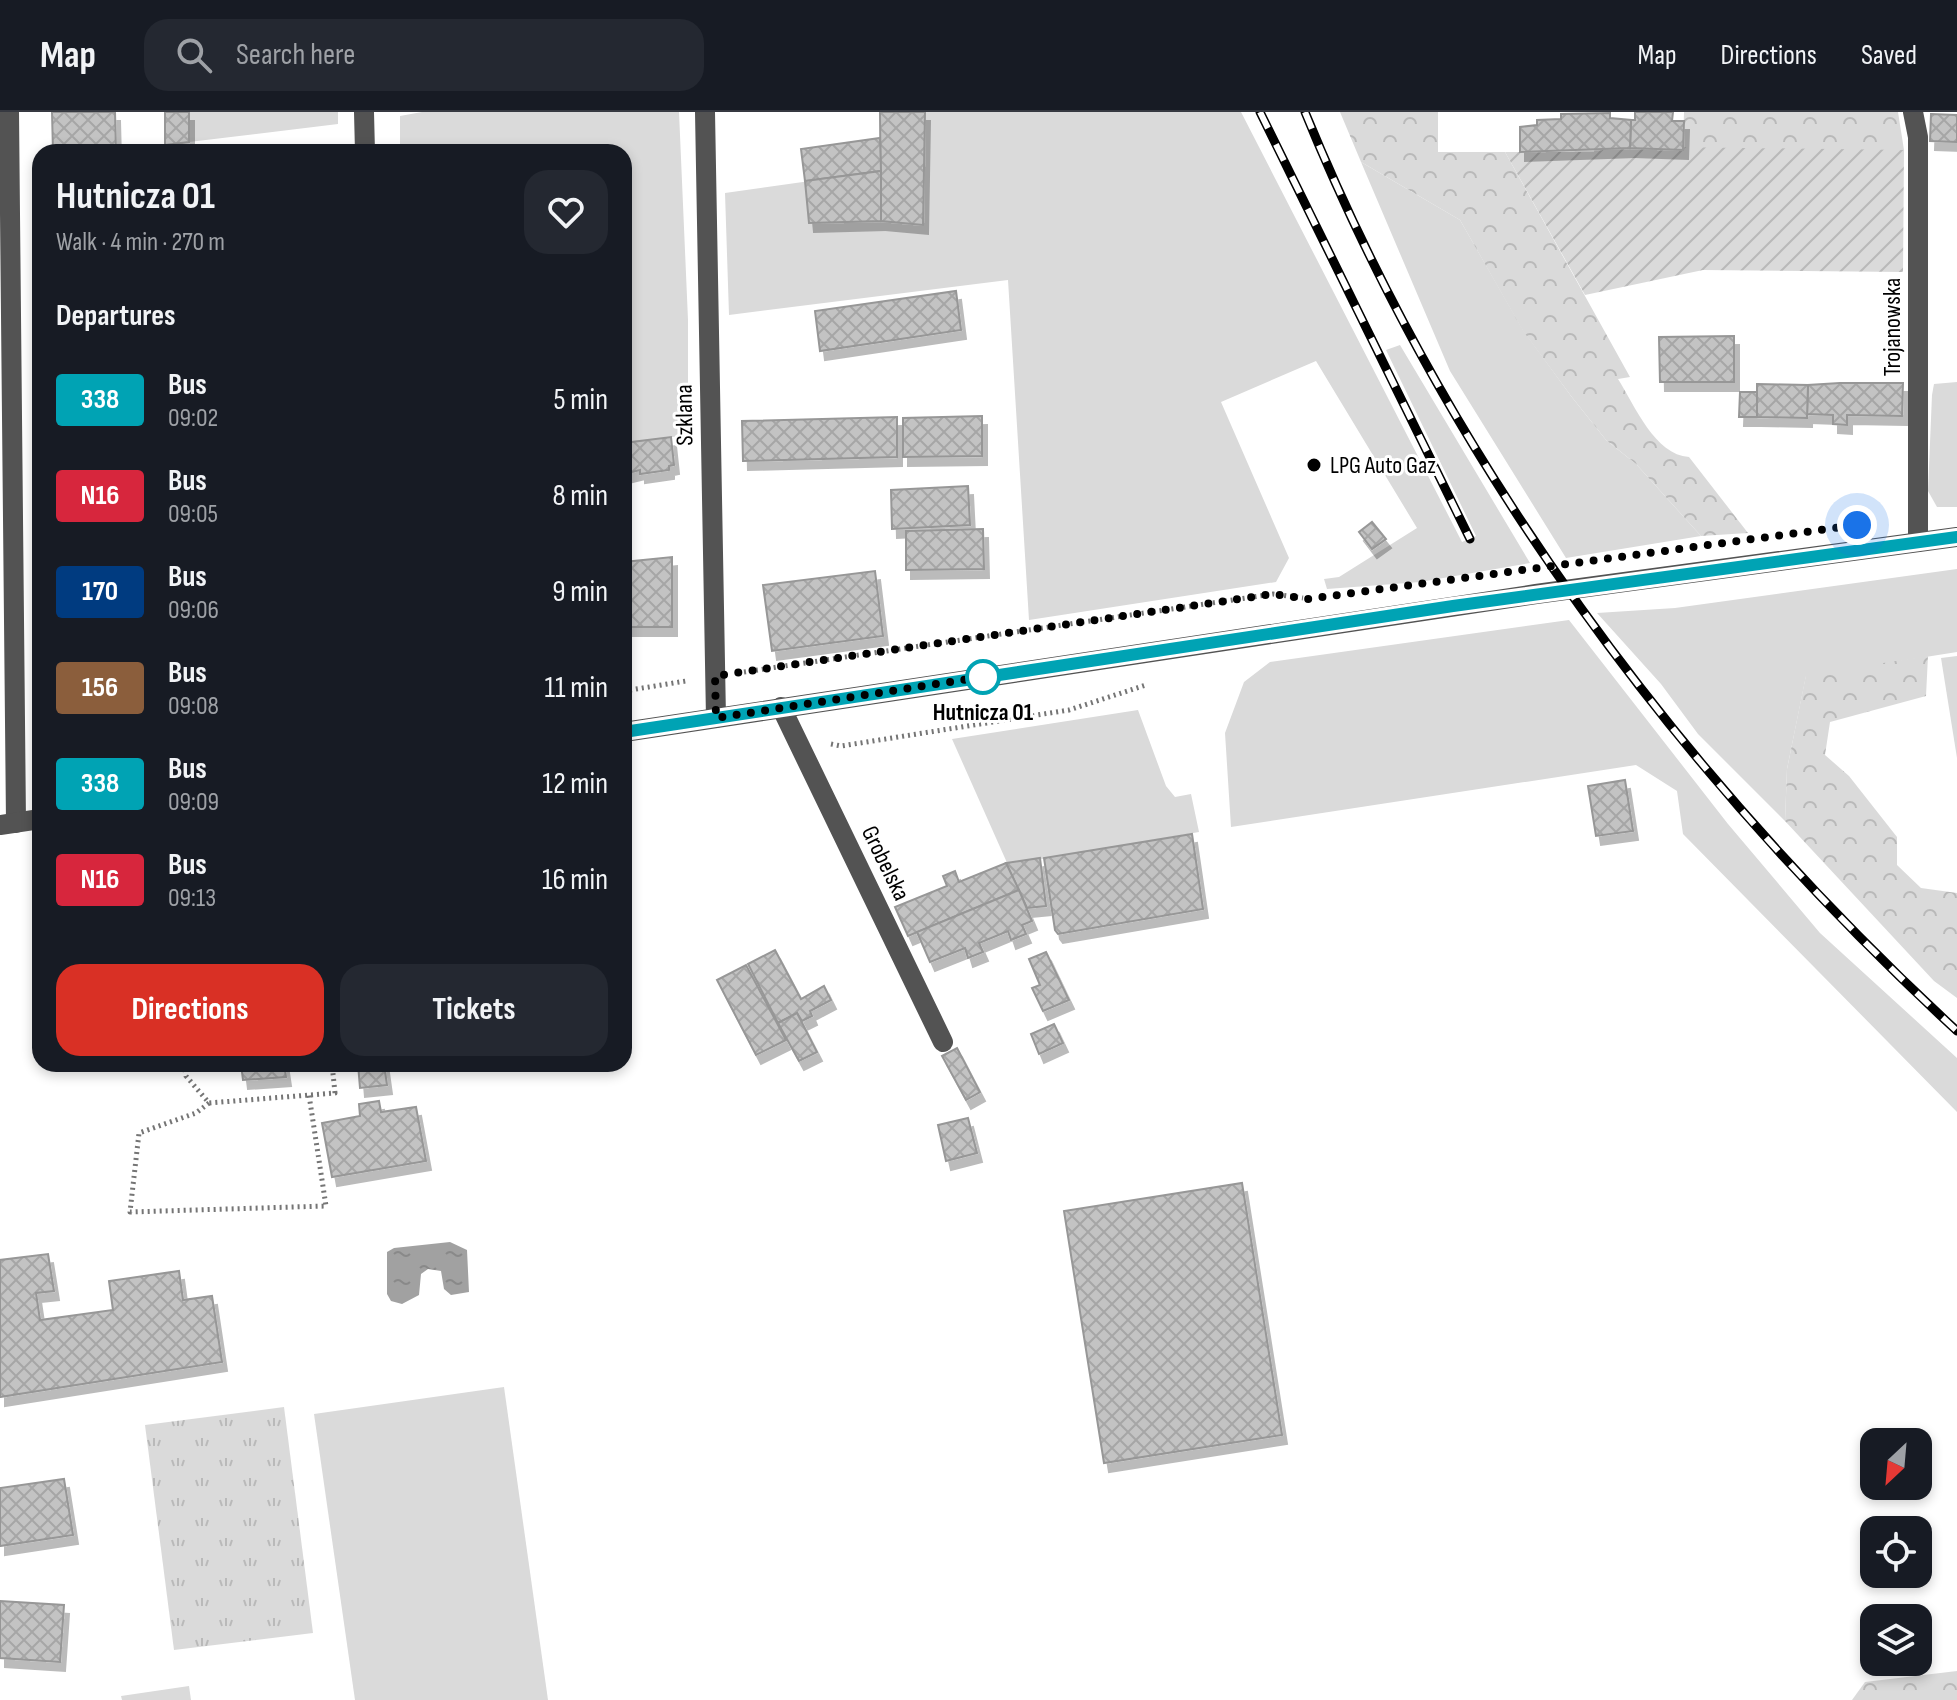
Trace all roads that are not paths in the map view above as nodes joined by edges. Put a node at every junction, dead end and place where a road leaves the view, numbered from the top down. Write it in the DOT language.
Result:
graph roads {
  1 [pos="9,112"];
  2 [pos="364,112"];
  3 [pos="705,112"];
  4 [pos="1913,112"];
  5 [pos="365,144"];
  6 [pos="1957,537"];
  7 [pos="1918,542"];
  8 [pos="781,707"];
  9 [pos="716,718"];
  10 [pos="632,731"];
  11 [pos="32,820"];
  12 [pos="8,824"];
  13 [pos="943,1042"];
  1 -- 12 [label="street"];
  2 -- 5 [label="street"];
  3 -- 9 [label="street, Szklana"];
  4 -- 7 [label="street, Trojanowska"];
  6 -- 7 [label="street"];
  7 -- 8 [label="street"];
  8 -- 9 [label="street"];
  8 -- 13 [label="street, Grobelska"];
  9 -- 10 [label="street"];
  11 -- 12 [label="street"];
}
